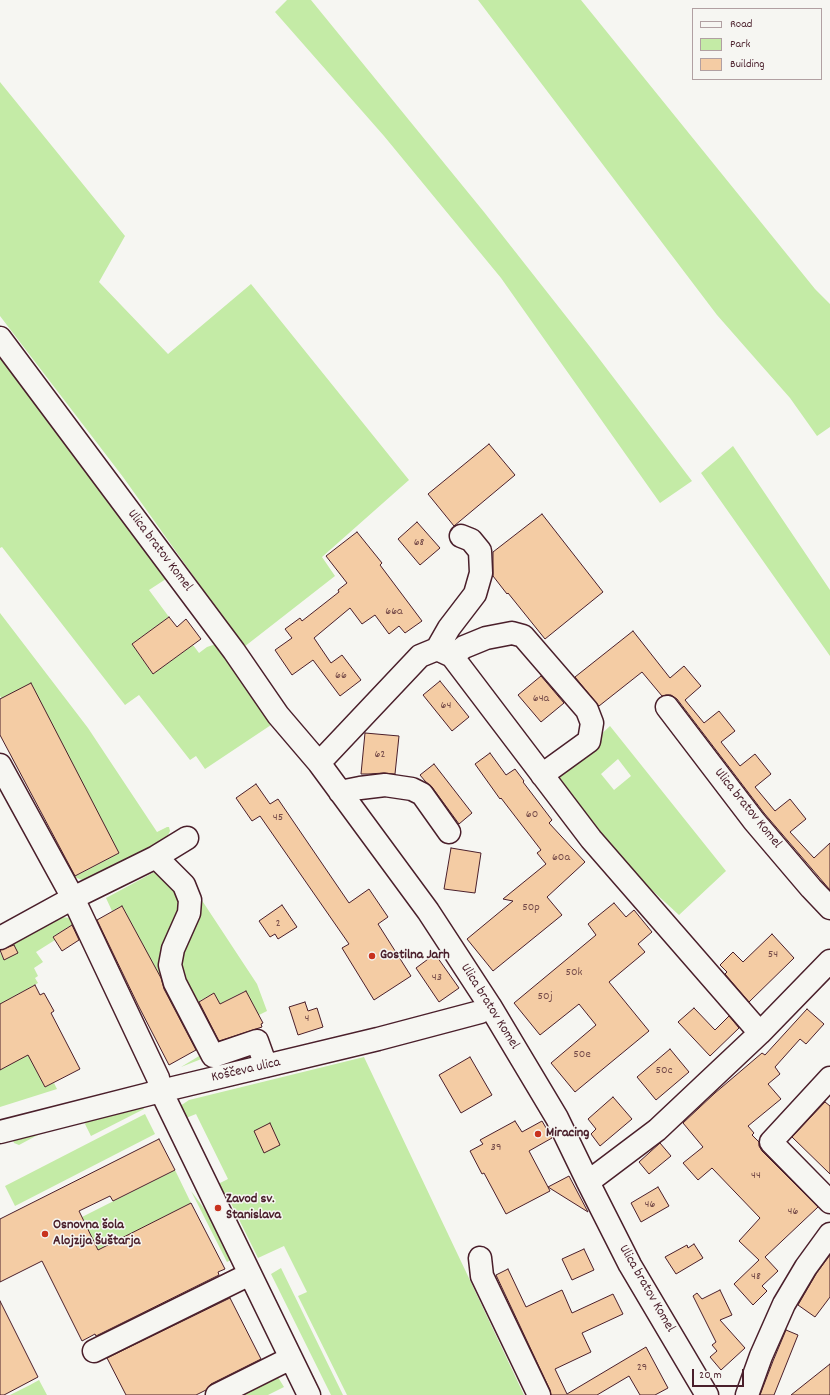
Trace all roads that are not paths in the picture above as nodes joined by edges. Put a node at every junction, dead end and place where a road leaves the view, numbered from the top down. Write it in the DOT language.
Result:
graph roads {
  1 [pos="0,338"];
  2 [pos="461,536"];
  3 [pos="445,652"];
  4 [pos="667,707"];
  5 [pos="319,763"];
  6 [pos="0,765"];
  7 [pos="542,775"];
  8 [pos="340,792"];
  9 [pos="449,832"];
  10 [pos="187,838"];
  11 [pos="156,857"];
  12 [pos="73,898"];
  13 [pos="830,908"];
  14 [pos="0,938"];
  15 [pos="830,961"];
  16 [pos="490,1006"];
  17 [pos="760,1033"];
  18 [pos="830,1062"];
  19 [pos="266,1066"];
  20 [pos="830,1078"];
  21 [pos="161,1091"];
  22 [pos="802,1091"];
  23 [pos="0,1132"];
  24 [pos="588,1182"];
  25 [pos="830,1202"];
  26 [pos="830,1234"];
  27 [pos="480,1258"];
  28 [pos="250,1274"];
  29 [pos="94,1351"];
  30 [pos="291,1358"];
  31 [pos="217,1395"];
  32 [pos="309,1395"];
  33 [pos="539,1395"];
  34 [pos="707,1395"];
  35 [pos="747,1395"];
  1 -- 5 [label="street, Ulica bratov Komel"];
  2 -- 3 [label="street"];
  3 -- 5 [label="street"];
  3 -- 7 [label="street"];
  3 -- 7 [label="street"];
  4 -- 13 [label="street, Ulica bratov Komel"];
  5 -- 8 [label="street, Ulica bratov Komel"];
  6 -- 12 [label="street"];
  7 -- 17 [label="street"];
  8 -- 9 [label="street"];
  8 -- 16 [label="street, Ulica bratov Komel"];
  10 -- 11 [label="street"];
  11 -- 12 [label="street"];
  11 -- 19 [label="street"];
  12 -- 14 [label="street"];
  12 -- 21 [label="street"];
  15 -- 17 [label="street"];
  16 -- 19 [label="street, Koščeva ulica"];
  16 -- 24 [label="street, Ulica bratov Komel"];
  17 -- 24 [label="street"];
  18 -- 22 [label="street"];
  19 -- 21 [label="street, Koščeva ulica"];
  20 -- 25 [label="street"];
  21 -- 23 [label="street, Koščeva ulica"];
  21 -- 28 [label="street"];
  24 -- 34 [label="street, Ulica bratov Komel"];
  26 -- 35 [label="street"];
  27 -- 33 [label="street"];
  28 -- 29 [label="street"];
  28 -- 30 [label="street"];
  30 -- 31 [label="street"];
  30 -- 32 [label="street"];
}
